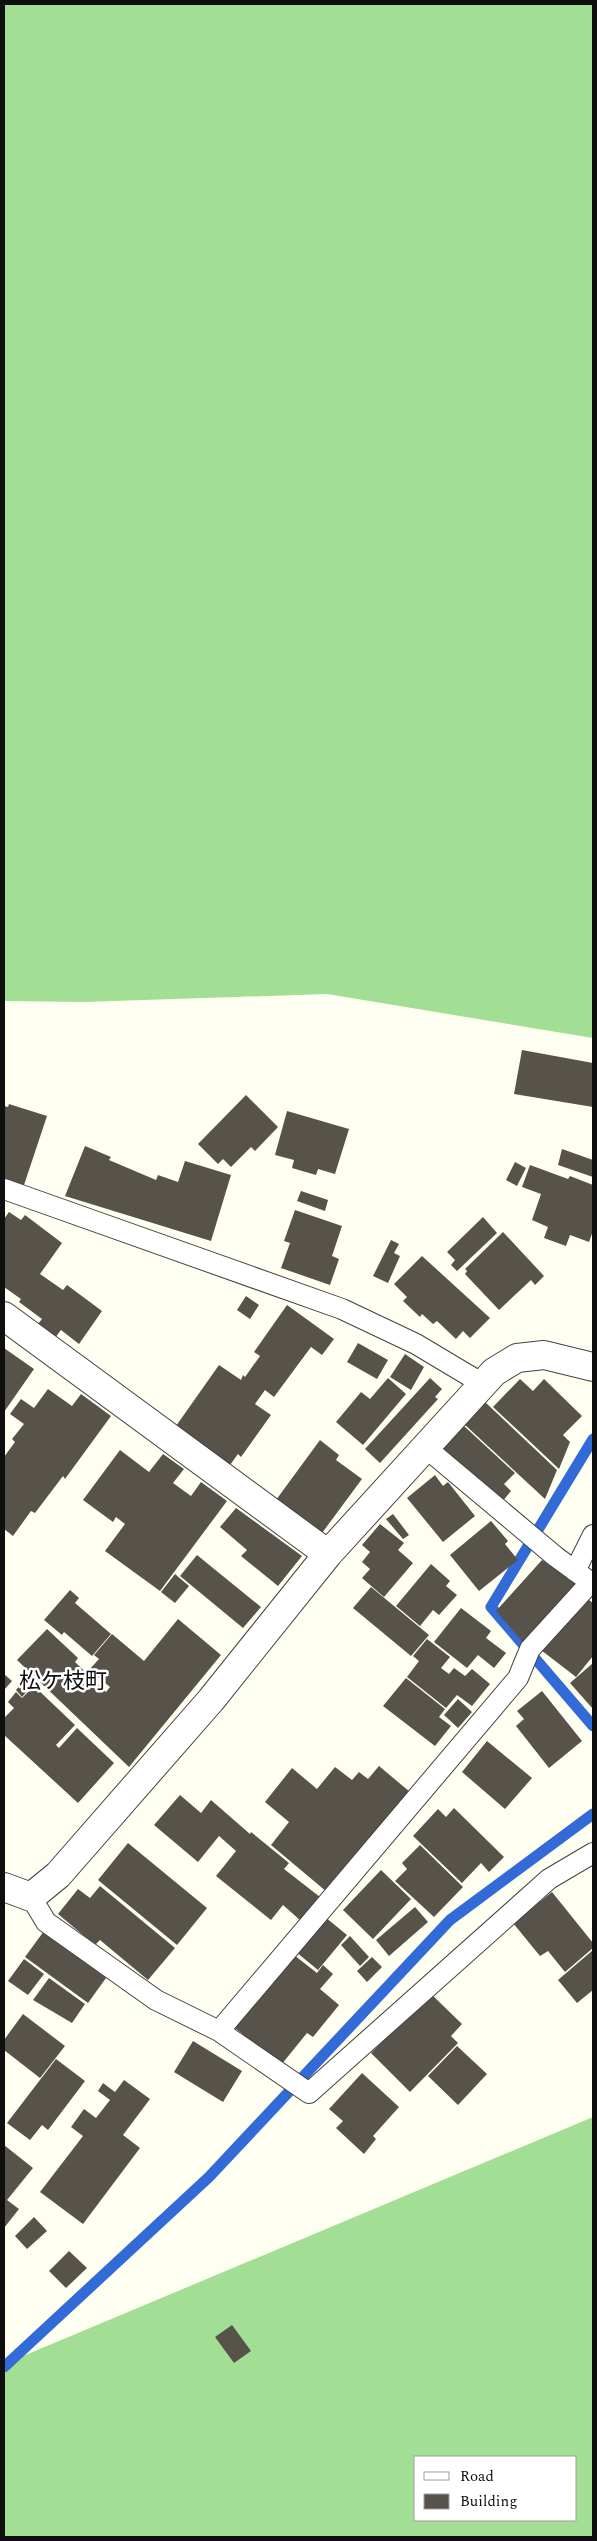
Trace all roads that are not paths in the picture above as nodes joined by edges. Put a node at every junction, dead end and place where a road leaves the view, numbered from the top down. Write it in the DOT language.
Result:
graph roads {
  1 [pos="4,1190"];
  2 [pos="4,1316"];
  3 [pos="593,1367"];
  4 [pos="482,1384"];
  5 [pos="425,1446"];
  6 [pos="593,1535"];
  7 [pos="328,1554"];
  8 [pos="586,1579"];
  9 [pos="593,1853"];
  10 [pos="4,1887"];
  11 [pos="31,1897"];
  12 [pos="219,2031"];
  1 -- 4 [label="lane"];
  2 -- 7 [label="street"];
  3 -- 4 [label="street"];
  4 -- 5 [label="street"];
  5 -- 7 [label="street"];
  5 -- 8 [label="lane"];
  6 -- 8 [label="lane"];
  7 -- 11 [label="street"];
  8 -- 12 [label="lane"];
  9 -- 12 [label="lane"];
  10 -- 11 [label="street"];
  11 -- 12 [label="lane"];
}
